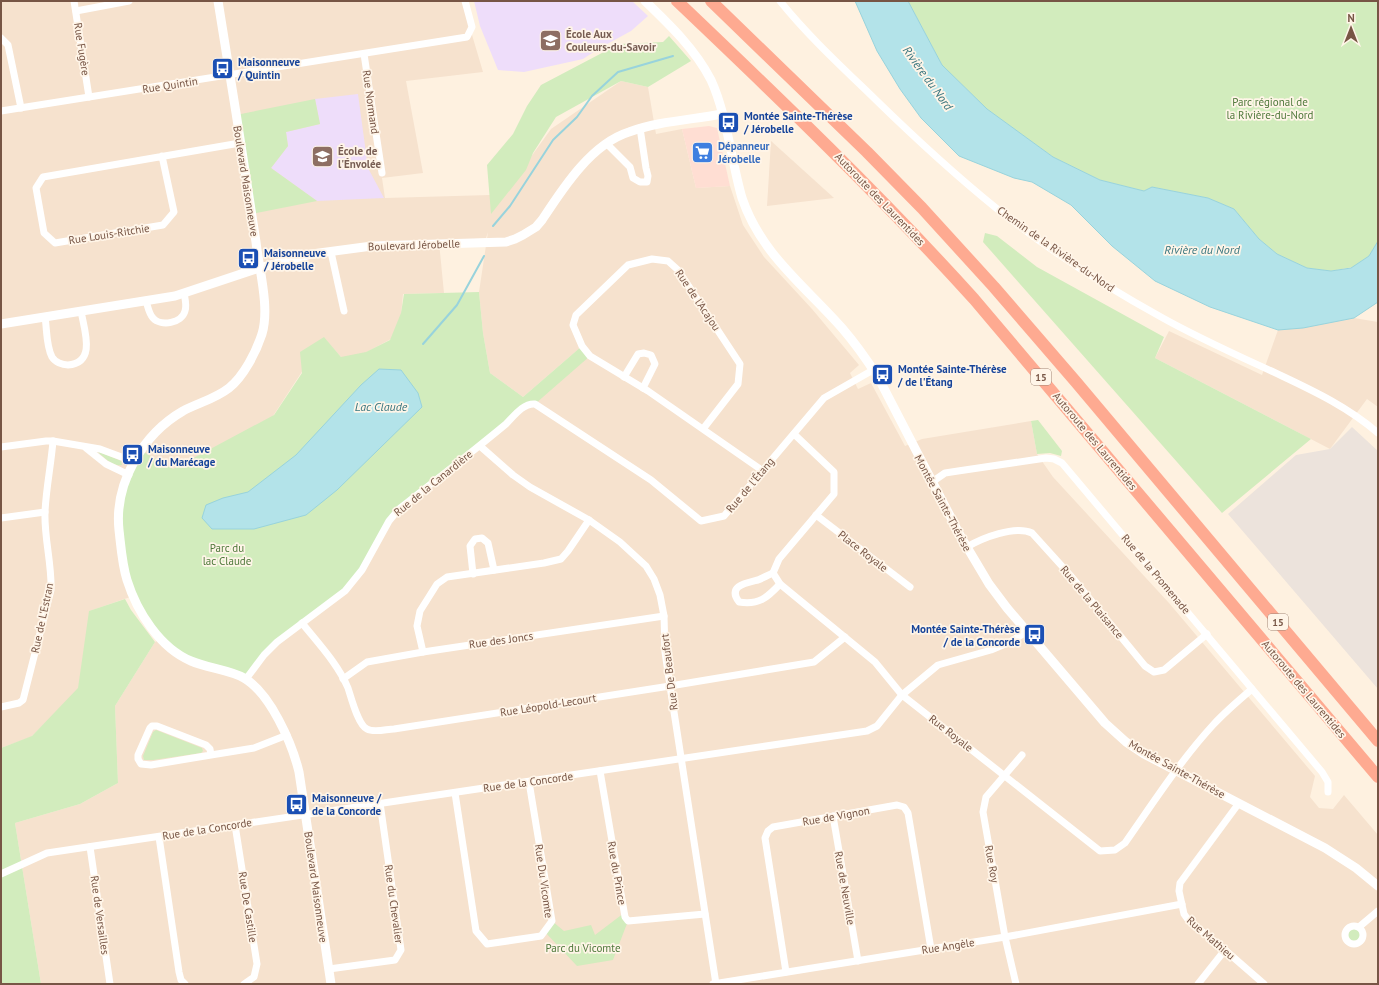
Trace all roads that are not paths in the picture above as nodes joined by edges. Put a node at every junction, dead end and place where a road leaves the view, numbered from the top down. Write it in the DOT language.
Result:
graph roads {
  1 [pos="74,1"];
  2 [pos="129,1"];
  3 [pos="218,1"];
  4 [pos="465,1"];
  5 [pos="645,1"];
  6 [pos="677,1"];
  7 [pos="711,1"];
  8 [pos="780,1"];
  9 [pos="76,11"];
  10 [pos="1,38"];
  11 [pos="364,54"];
  12 [pos="230,76"];
  13 [pos="89,97"];
  14 [pos="21,108"];
  15 [pos="1,111"];
  16 [pos="722,114"];
  17 [pos="640,128"];
  18 [pos="240,143"];
  19 [pos="607,144"];
  20 [pos="162,156"];
  21 [pos="382,174"];
  22 [pos="331,252"];
  23 [pos="259,268"];
  24 [pos="184,293"];
  25 [pos="146,301"];
  26 [pos="81,311"];
  27 [pos="344,311"];
  28 [pos="45,317"];
  29 [pos="1,324"];
  30 [pos="873,370"];
  31 [pos="624,377"];
  32 [pos="643,388"];
  33 [pos="535,404"];
  34 [pos="703,429"];
  35 [pos="1378,433"];
  36 [pos="794,434"];
  37 [pos="53,441"];
  38 [pos="480,446"];
  39 [pos="1,447"];
  40 [pos="85,447"];
  41 [pos="135,462"];
  42 [pos="762,471"];
  43 [pos="129,475"];
  44 [pos="932,482"];
  45 [pos="46,512"];
  46 [pos="816,515"];
  47 [pos="1,518"];
  48 [pos="589,520"];
  49 [pos="967,547"];
  50 [pos="494,570"];
  51 [pos="773,573"];
  52 [pos="473,574"];
  53 [pos="780,584"];
  54 [pos="910,587"];
  55 [pos="664,616"];
  56 [pos="302,623"];
  57 [pos="1026,632"];
  58 [pos="1207,634"];
  59 [pos="845,637"];
  60 [pos="423,652"];
  61 [pos="246,679"];
  62 [pos="343,679"];
  63 [pos="670,686"];
  64 [pos="1252,689"];
  65 [pos="902,695"];
  66 [pos="1,707"];
  67 [pos="287,735"];
  68 [pos="1378,741"];
  69 [pos="211,755"];
  70 [pos="1022,755"];
  71 [pos="681,759"];
  72 [pos="600,771"];
  73 [pos="1176,771"];
  74 [pos="1004,776"];
  75 [pos="1378,777"];
  76 [pos="529,782"];
  77 [pos="1328,792"];
  78 [pos="455,793"];
  79 [pos="380,803"];
  80 [pos="1239,803"];
  81 [pos="306,815"];
  82 [pos="833,816"];
  83 [pos="236,825"];
  84 [pos="159,837"];
  85 [pos="90,847"];
  86 [pos="1,874"];
  87 [pos="1378,886"];
  88 [pos="1182,904"];
  89 [pos="1378,911"];
  90 [pos="705,914"];
  91 [pos="1359,927"];
  92 [pos="1005,937"];
  93 [pos="931,949"];
  94 [pos="1225,950"];
  95 [pos="858,961"];
  96 [pos="329,969"];
  97 [pos="786,972"];
  98 [pos="110,984"];
  99 [pos="185,984"];
  100 [pos="244,984"];
  101 [pos="331,984"];
  102 [pos="713,984"];
  103 [pos="716,984"];
  104 [pos="1016,984"];
  105 [pos="1198,984"];
  106 [pos="1264,984"];
  1 -- 9 [label="street, Rue Fugère"];
  2 -- 9 [label="street"];
  3 -- 12 [label="street, Boulevard Maisonneuve"];
  4 -- 11 [label="street, Rue Quintin"];
  5 -- 16 [label="street, Montée Sainte-Thérèse"];
  6 -- 75 [label="highway, Autoroute des Laurentides / 15"];
  7 -- 68 [label="highway, Autoroute des Laurentides / 15"];
  8 -- 35 [label="street, Chemin de la Rivière-du-Nord"];
  9 -- 13 [label="street, Rue Fugère"];
  10 -- 14 [label="street"];
  11 -- 12 [label="street, Rue Quintin"];
  11 -- 21 [label="street, Rue Normand"];
  12 -- 13 [label="street, Rue Quintin"];
  12 -- 18 [label="street, Boulevard Maisonneuve"];
  13 -- 14 [label="street, Rue Quintin"];
  14 -- 15 [label="street, Rue Quintin"];
  16 -- 17 [label="street, Boulevard Jérobelle"];
  16 -- 30 [label="street, Montée Sainte-Thérèse"];
  17 -- 19 [label="street, Boulevard Jérobelle"];
  17 -- 19 [label="street"];
  18 -- 20 [label="street, Rue Louis-Ritchie"];
  18 -- 23 [label="street, Boulevard Maisonneuve"];
  19 -- 22 [label="street, Boulevard Jérobelle"];
  20 -- 20 [label="street, Rue Louis-Ritchie"];
  22 -- 23 [label="street, Boulevard Jérobelle"];
  22 -- 27 [label="street"];
  23 -- 24 [label="street, Boulevard Jérobelle"];
  23 -- 41 [label="street, Boulevard Maisonneuve"];
  24 -- 25 [label="street, Boulevard Jérobelle"];
  24 -- 25 [label="street"];
  25 -- 26 [label="street, Boulevard Jérobelle"];
  26 -- 28 [label="street, Boulevard Jérobelle"];
  26 -- 28 [label="street"];
  28 -- 29 [label="street, Boulevard Jérobelle"];
  30 -- 36 [label="street, Rue de l'Étang"];
  30 -- 44 [label="street, Montée Sainte-Thérèse"];
  31 -- 32 [label="street, Rue de l'Acajou"];
  31 -- 32 [label="street"];
  31 -- 34 [label="street, Rue de l'Acajou"];
  32 -- 34 [label="street, Rue de l'Acajou"];
  33 -- 38 [label="street, Rue de la Canardière"];
  33 -- 42 [label="street, Rue de l'Étang"];
  34 -- 42 [label="street, Rue de l'Acajou"];
  36 -- 42 [label="street, Rue de l'Étang"];
  36 -- 46 [label="street"];
  37 -- 39 [label="street"];
  37 -- 40 [label="street"];
  37 -- 45 [label="street, Rue de L'Estran"];
  38 -- 48 [label="street, Rue De Beaufort"];
  38 -- 56 [label="street, Rue de la Canardière"];
  40 -- 41 [label="street"];
  40 -- 43 [label="street"];
  41 -- 43 [label="street, Boulevard Maisonneuve"];
  43 -- 61 [label="street, Boulevard Maisonneuve"];
  44 -- 49 [label="street, Montée Sainte-Thérèse"];
  44 -- 58 [label="street, Rue de la Promenade"];
  45 -- 47 [label="street"];
  45 -- 66 [label="street, Rue de L'Estran"];
  46 -- 51 [label="street"];
  46 -- 54 [label="street, Place Royale"];
  48 -- 50 [label="street"];
  48 -- 55 [label="street, Rue De Beaufort"];
  49 -- 57 [label="street, Montée Sainte-Thérèse"];
  49 -- 58 [label="street, Rue de la Plaisance"];
  50 -- 52 [label="street"];
  50 -- 52 [label="street"];
  51 -- 53 [label="street, Rue Royale"];
  51 -- 53 [label="street"];
  52 -- 60 [label="street"];
  53 -- 59 [label="street, Rue Royale"];
  55 -- 60 [label="street, Rue des Joncs"];
  55 -- 63 [label="street, Rue De Beaufort"];
  56 -- 61 [label="street, Rue de la Canardière"];
  56 -- 62 [label="street, Rue Léopold-Lecourt"];
  57 -- 65 [label="street, Rue de la Concorde"];
  57 -- 73 [label="street, Montée Sainte-Thérèse"];
  58 -- 64 [label="street, Rue de la Promenade"];
  59 -- 63 [label="street, Rue Léopold-Lecourt"];
  59 -- 65 [label="street, Rue Royale"];
  60 -- 62 [label="street, Rue des Joncs"];
  61 -- 67 [label="street, Boulevard Maisonneuve"];
  62 -- 63 [label="street, Rue Léopold-Lecourt"];
  63 -- 71 [label="street, Rue De Beaufort"];
  64 -- 73 [label="street, Rue Royale"];
  64 -- 77 [label="street, Rue de la Promenade"];
  65 -- 71 [label="street, Rue de la Concorde"];
  65 -- 74 [label="street, Rue Royale"];
  67 -- 69 [label="street"];
  67 -- 81 [label="street, Boulevard Maisonneuve"];
  69 -- 69 [label="street"];
  70 -- 74 [label="street, Rue Roy"];
  71 -- 72 [label="street, Rue de la Concorde"];
  71 -- 90 [label="street, Rue De Beaufort"];
  72 -- 76 [label="street, Rue de la Concorde"];
  72 -- 90 [label="street, Rue du Prince"];
  73 -- 74 [label="street, Rue Royale"];
  73 -- 80 [label="street, Montée Sainte-Thérèse"];
  74 -- 92 [label="street, Rue Roy"];
  76 -- 78 [label="street, Rue de la Concorde"];
  76 -- 78 [label="street, Rue Du Vicomte"];
  78 -- 79 [label="street, Rue de la Concorde"];
  79 -- 81 [label="street, Rue de la Concorde"];
  79 -- 96 [label="street, Rue du Chevalier"];
  80 -- 87 [label="street, Montée Sainte-Thérèse"];
  80 -- 88 [label="street, Rue Mathieu"];
  81 -- 83 [label="street, Rue de la Concorde"];
  81 -- 96 [label="street, Boulevard Maisonneuve"];
  82 -- 93 [label="street, Rue de Vignon"];
  82 -- 95 [label="street, Rue de Neuville"];
  82 -- 97 [label="street, Rue de Vignon"];
  83 -- 84 [label="street, Rue de la Concorde"];
  83 -- 100 [label="street, Rue De Castille"];
  84 -- 85 [label="street, Rue de la Concorde"];
  84 -- 99 [label="street"];
  85 -- 86 [label="street, Rue de la Concorde"];
  85 -- 98 [label="street, Rue de Versailles"];
  88 -- 92 [label="street, Rue Angèle"];
  88 -- 94 [label="street, Rue Mathieu"];
  89 -- 91 [label="street"];
  90 -- 103 [label="street, Rue De Beaufort"];
  92 -- 93 [label="street, Rue Angèle"];
  92 -- 104 [label="street, Rue Roy"];
  93 -- 95 [label="street, Rue Angèle"];
  94 -- 105 [label="street"];
  94 -- 106 [label="street, Rue Mathieu"];
  95 -- 97 [label="street, Rue Angèle"];
  96 -- 101 [label="street, Boulevard Maisonneuve"];
  97 -- 103 [label="street, Rue Angèle"];
  102 -- 103 [label="street, Rue Angèle"];
}
